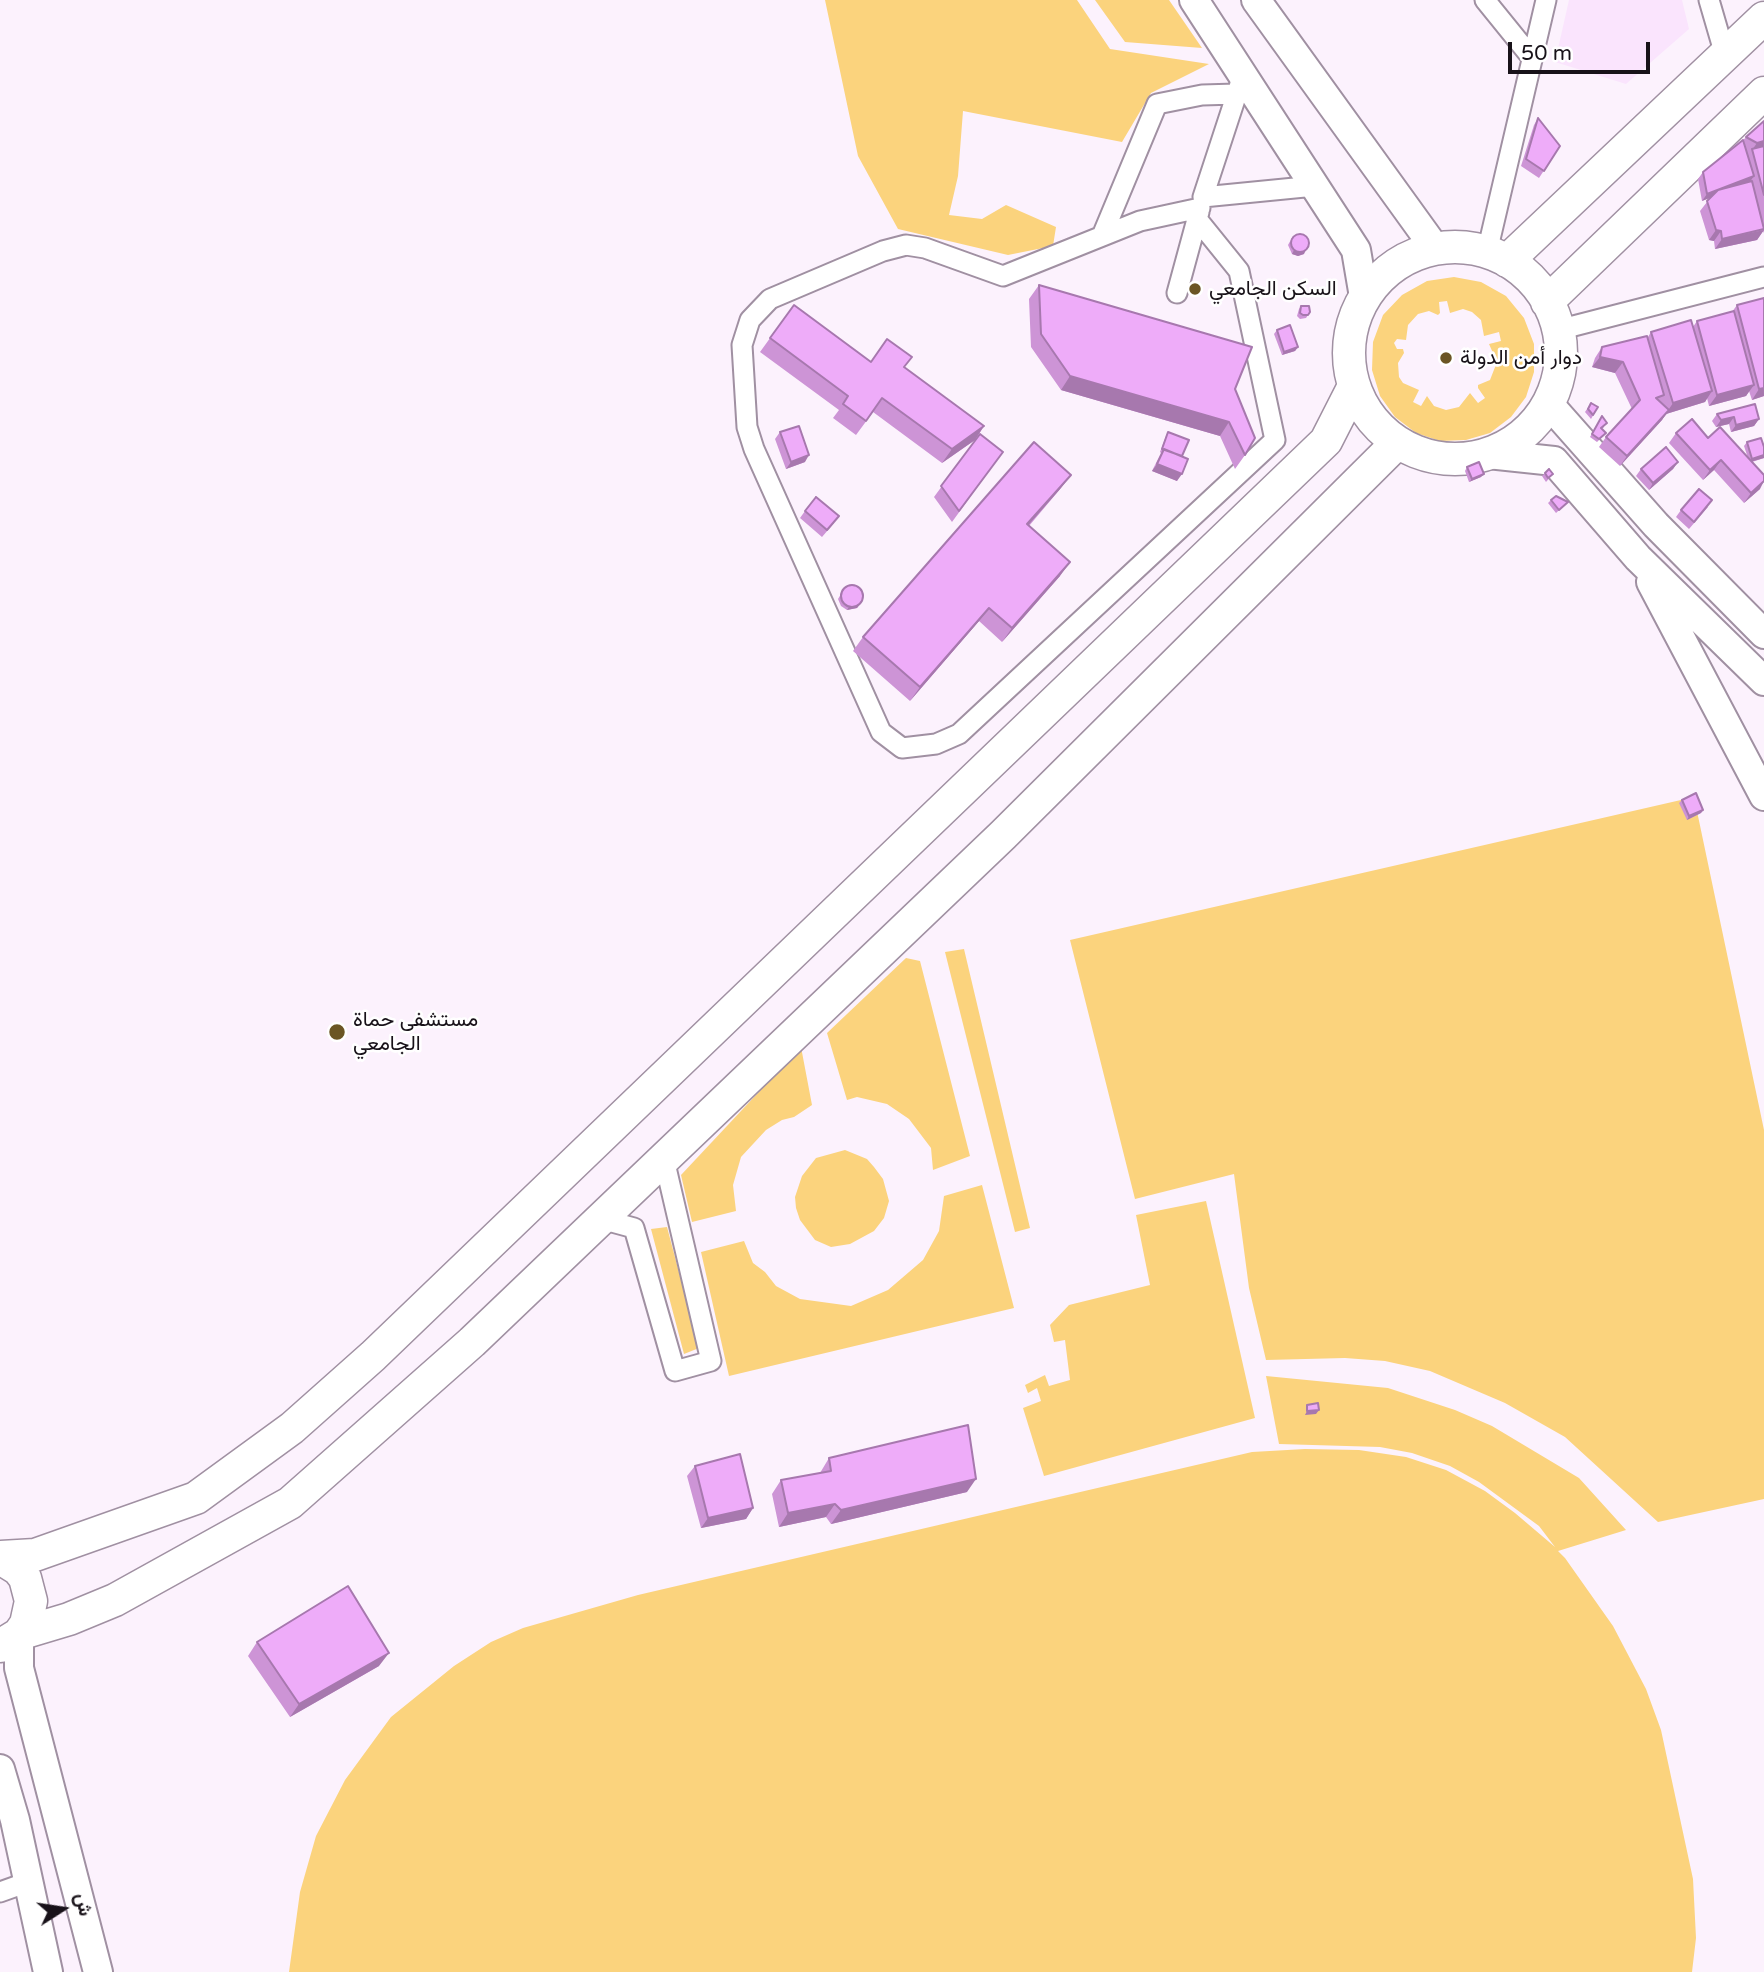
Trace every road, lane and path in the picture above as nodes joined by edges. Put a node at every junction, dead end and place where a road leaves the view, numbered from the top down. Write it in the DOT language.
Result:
graph roads {
  1 [pos="1194,0"];
  2 [pos="1256,0"];
  3 [pos="1485,0"];
  4 [pos="1546,0"];
  5 [pos="1709,0"];
  6 [pos="1764,18"];
  7 [pos="1724,55"];
  8 [pos="1532,58"];
  9 [pos="1240,85"];
  10 [pos="1764,93"];
  11 [pos="1315,187"];
  12 [pos="1200,208"];
  13 [pos="1102,236"];
  14 [pos="1435,248"];
  15 [pos="1497,256"];
  16 [pos="1764,277"];
  17 [pos="1177,293"];
  18 [pos="1364,297"];
  19 [pos="1553,316"];
  20 [pos="1353,386"];
  21 [pos="1548,403"];
  22 [pos="1397,443"];
  23 [pos="1488,454"];
  24 [pos="1638,558"];
  25 [pos="1764,634"];
  26 [pos="1764,681"];
  27 [pos="1764,796"];
  28 [pos="664,1159"];
  29 [pos="601,1219"];
  30 [pos="0,1557"];
  31 [pos="10,1640"];
  32 [pos="0,1769"];
  33 [pos="7,1822"];
  34 [pos="28,1882"];
  35 [pos="0,1892"];
  36 [pos="48,1972"];
  37 [pos="98,1972"];
  1 -- 9 [label="main road"];
  2 -- 14 [label="main road"];
  3 -- 8 [label="street"];
  4 -- 8 [label="street"];
  5 -- 7 [label="street"];
  6 -- 7 [label="main road"];
  7 -- 15 [label="main road"];
  8 -- 15 [label="street"];
  9 -- 11 [label="main road"];
  9 -- 12 [label="street"];
  9 -- 13 [label="street"];
  10 -- 19 [label="main road"];
  11 -- 12 [label="street"];
  11 -- 18 [label="main road"];
  12 -- 13 [label="street"];
  12 -- 13 [label="street"];
  12 -- 17 [label="street"];
  14 -- 15 [label="main road"];
  14 -- 18 [label="main road"];
  15 -- 19 [label="main road"];
  16 -- 19 [label="street"];
  18 -- 20 [label="main road"];
  19 -- 21 [label="main road"];
  20 -- 22 [label="main road"];
  20 -- 30 [label="main road"];
  21 -- 23 [label="main road"];
  21 -- 25 [label="main road"];
  22 -- 23 [label="main road"];
  22 -- 28 [label="main road"];
  23 -- 24 [label="main road"];
  24 -- 26 [label="main road"];
  24 -- 27 [label="main road"];
  28 -- 29 [label="main road"];
  28 -- 29 [label="street"];
  29 -- 31 [label="main road"];
  30 -- 31 [label="main road"];
  31 -- 37 [label="main road"];
  32 -- 33 [label="main road"];
  33 -- 34 [label="main road"];
  34 -- 35 [label="street"];
  34 -- 36 [label="main road"];
}
